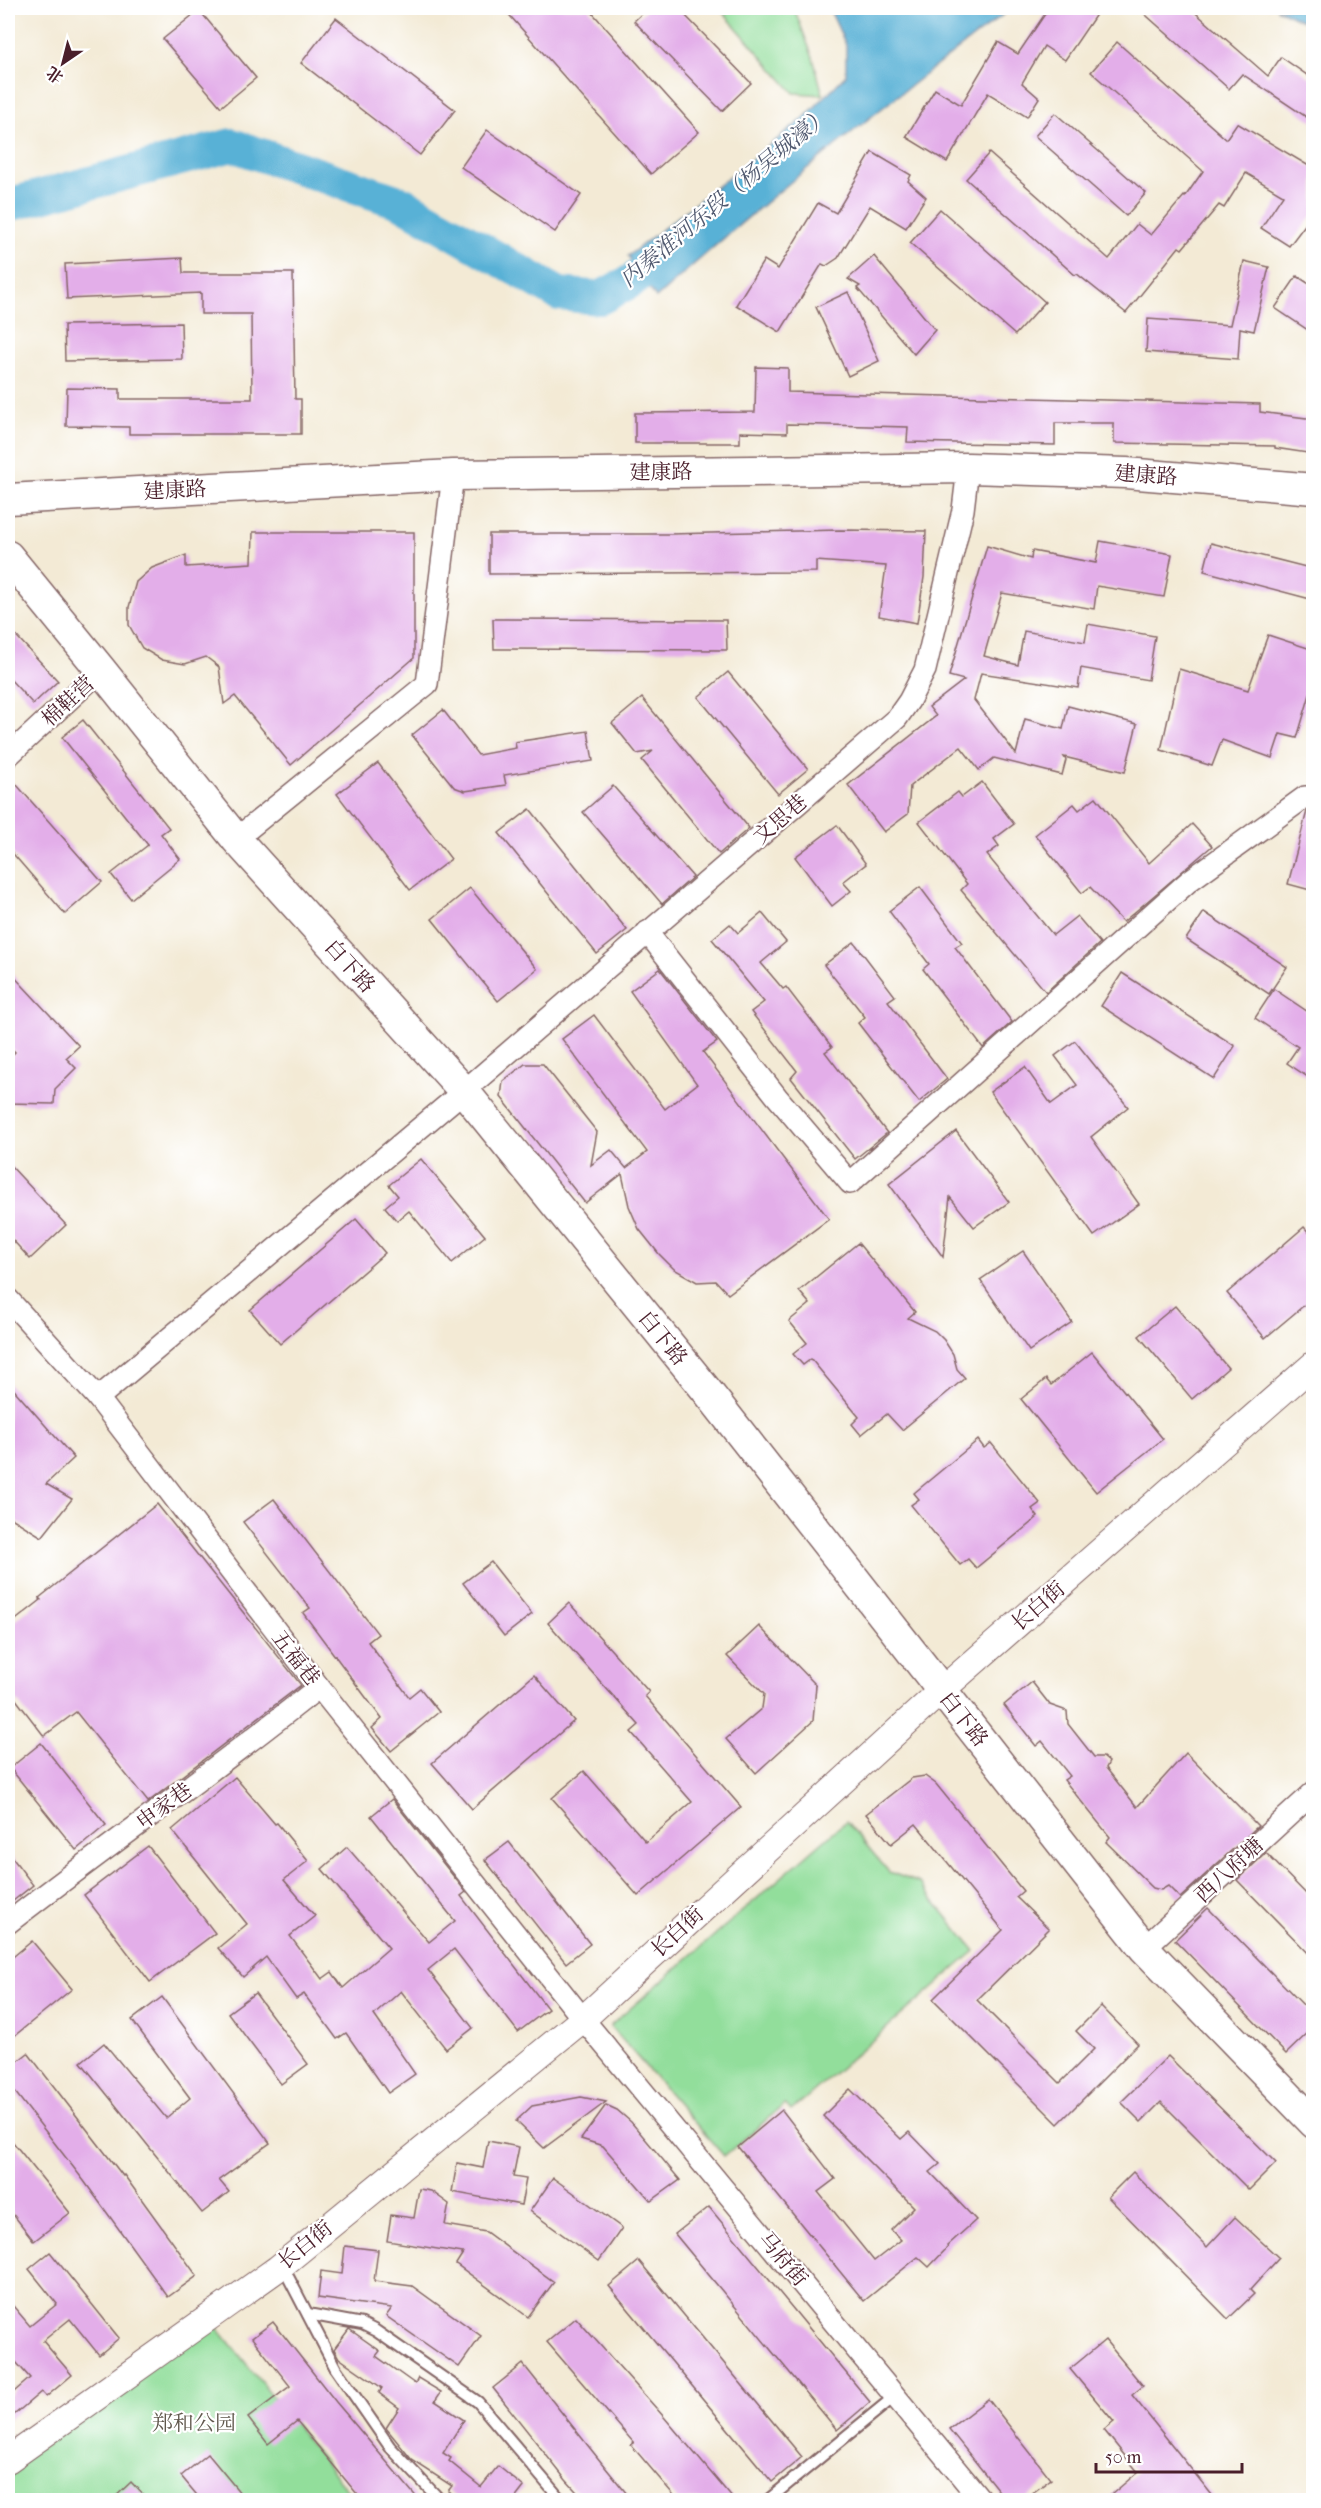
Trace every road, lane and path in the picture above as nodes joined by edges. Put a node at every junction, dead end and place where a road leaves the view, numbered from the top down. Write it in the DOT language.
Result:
graph roads {
  1 [pos="968,468"];
  2 [pos="453,475"];
  3 [pos="1314,489"];
  4 [pos="8,499"];
  5 [pos="8,556"];
  6 [pos="101,670"];
  7 [pos="8,756"];
  8 [pos="1314,798"];
  9 [pos="236,839"];
  10 [pos="647,932"];
  11 [pos="464,1091"];
  12 [pos="8,1299"];
  13 [pos="1314,1364"];
  14 [pos="98,1398"];
  15 [pos="319,1687"];
  16 [pos="942,1690"];
  17 [pos="1314,1792"];
  18 [pos="8,1923"];
  19 [pos="1144,1948"];
  20 [pos="583,2019"];
  21 [pos="1314,2123"];
  22 [pos="282,2265"];
  23 [pos="308,2314"];
  24 [pos="894,2397"];
  25 [pos="8,2460"];
  26 [pos="440,2500"];
  27 [pos="561,2500"];
  28 [pos="768,2500"];
  29 [pos="981,2500"];
  1 -- 2 [label="main road, 建康路"];
  1 -- 3 [label="main road, 建康路"];
  1 -- 10 [label="street, 文思巷"];
  2 -- 4 [label="main road, 建康路"];
  2 -- 9 [label="street"];
  5 -- 6 [label="main road, 白下路"];
  6 -- 7 [label="street, 棉鞋营"];
  6 -- 9 [label="main road, 白下路"];
  8 -- 10 [label="street"];
  9 -- 11 [label="main road, 白下路"];
  10 -- 11 [label="street, 文思巷"];
  11 -- 14 [label="street, 文思巷"];
  11 -- 16 [label="main road, 白下路"];
  12 -- 14 [label="street, 五福巷"];
  13 -- 16 [label="street, 长白街"];
  14 -- 15 [label="street, 五福巷"];
  15 -- 18 [label="street, 申家巷"];
  15 -- 20 [label="street, 五福巷"];
  16 -- 19 [label="main road, 白下路"];
  16 -- 20 [label="street, 长白街"];
  17 -- 19 [label="street, 西八府塘"];
  19 -- 21 [label="main road, 白下路"];
  20 -- 22 [label="street, 长白街"];
  20 -- 24 [label="street, 马府街"];
  22 -- 23 [label="lane"];
  22 -- 25 [label="street, 长白街"];
  23 -- 26 [label="lane"];
  23 -- 27 [label="lane"];
  24 -- 28 [label="lane"];
  24 -- 29 [label="street, 马府街"];
}
